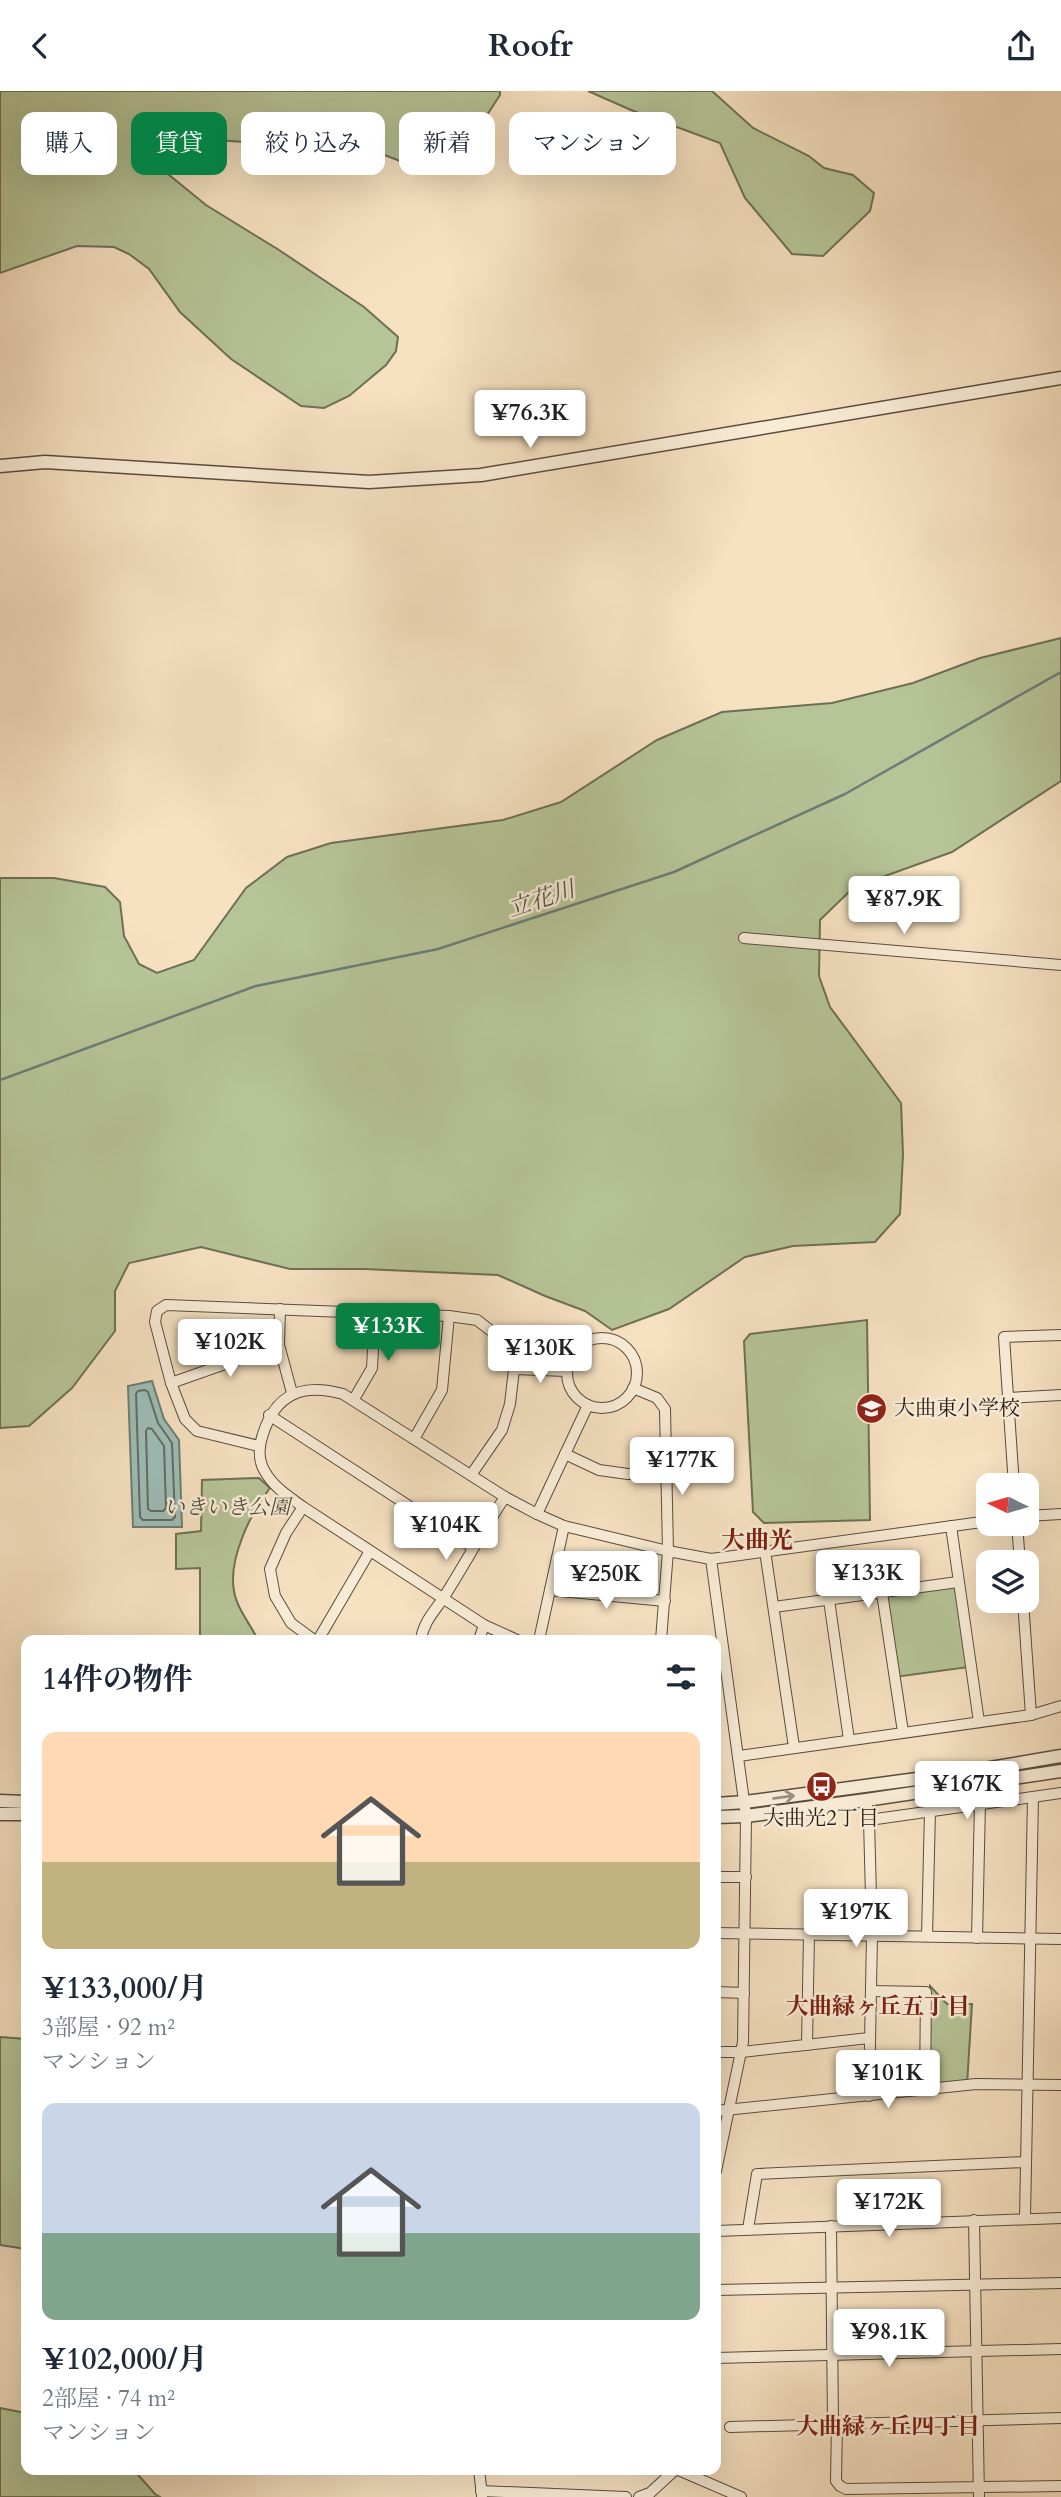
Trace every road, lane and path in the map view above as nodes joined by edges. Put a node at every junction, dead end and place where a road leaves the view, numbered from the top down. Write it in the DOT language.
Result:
graph roads {
  1 [pos="1061,378"];
  2 [pos="0,466"];
  3 [pos="744,938"];
  4 [pos="1061,965"];
  5 [pos="280,1309"];
  6 [pos="375,1313"];
  7 [pos="449,1316"];
  8 [pos="1061,1335"];
  9 [pos="279,1345"];
  10 [pos="514,1369"];
  11 [pos="567,1371"];
  12 [pos="171,1383"];
  13 [pos="633,1388"];
  14 [pos="292,1393"];
  15 [pos="1061,1395"];
  16 [pos="1008,1398"];
  17 [pos="354,1399"];
  18 [pos="588,1405"];
  19 [pos="269,1415"];
  20 [pos="414,1439"];
  21 [pos="259,1446"];
  22 [pos="565,1454"];
  23 [pos="1013,1473"];
  24 [pos="667,1474"];
  25 [pos="471,1475"];
  26 [pos="505,1497"];
  27 [pos="303,1507"];
  28 [pos="537,1514"];
  29 [pos="1061,1514"];
  30 [pos="1040,1515"];
  31 [pos="976,1523"];
  32 [pos="564,1526"];
  33 [pos="951,1526"];
  34 [pos="472,1547"];
  35 [pos="370,1551"];
  36 [pos="668,1551"];
  37 [pos="765,1551"];
  38 [pos="711,1559"];
  39 [pos="958,1582"];
  40 [pos="550,1590"];
  41 [pos="882,1593"];
  42 [pos="444,1597"];
  43 [pos="829,1600"];
  44 [pos="665,1601"];
  45 [pos="774,1607"];
  46 [pos="1024,1613"];
  47 [pos="484,1625"];
  48 [pos="309,1635"];
  49 [pos="319,1635"];
  50 [pos="421,1635"];
  51 [pos="481,1635"];
  52 [pos="506,1635"];
  53 [pos="540,1635"];
  54 [pos="662,1635"];
  55 [pos="1061,1706"];
  56 [pos="1031,1715"];
  57 [pos="979,1722"];
  58 [pos="903,1732"];
  59 [pos="849,1740"];
  60 [pos="794,1747"];
  61 [pos="739,1756"];
  62 [pos="1061,1756"];
  63 [pos="1061,1771"];
  64 [pos="1061,1793"];
  65 [pos="1033,1797"];
  66 [pos="866,1800"];
  67 [pos="0,1801"];
  68 [pos="21,1801"];
  69 [pos="745,1802"];
  70 [pos="980,1803"];
  71 [pos="721,1804"];
  72 [pos="930,1811"];
  73 [pos="0,1814"];
  74 [pos="21,1814"];
  75 [pos="746,1816"];
  76 [pos="721,1817"];
  77 [pos="869,1820"];
  78 [pos="721,1877"];
  79 [pos="746,1877"];
  80 [pos="721,1933"];
  81 [pos="744,1933"];
  82 [pos="809,1934"];
  83 [pos="872,1935"];
  84 [pos="927,1936"];
  85 [pos="976,1938"];
  86 [pos="1030,1939"];
  87 [pos="1061,1939"];
  88 [pos="871,1991"];
  89 [pos="721,1992"];
  90 [pos="744,1993"];
  91 [pos="869,2038"];
  92 [pos="807,2046"];
  93 [pos="721,2052"];
  94 [pos="742,2052"];
  95 [pos="1026,2084"];
  96 [pos="1061,2085"];
  97 [pos="925,2090"];
  98 [pos="869,2096"];
  99 [pos="721,2111"];
  100 [pos="729,2111"];
  101 [pos="721,2148"];
  102 [pos="1025,2162"];
  103 [pos="1025,2218"];
  104 [pos="1061,2218"];
  105 [pos="974,2220"];
  106 [pos="831,2226"];
  107 [pos="748,2229"];
  108 [pos="721,2231"];
  109 [pos="1061,2283"];
  110 [pos="975,2285"];
  111 [pos="831,2287"];
  112 [pos="721,2290"];
  113 [pos="1061,2349"];
  114 [pos="977,2351"];
  115 [pos="833,2355"];
  116 [pos="721,2358"];
  117 [pos="1061,2418"];
  118 [pos="978,2420"];
  119 [pos="835,2423"];
  120 [pos="730,2427"];
  121 [pos="480,2475"];
  122 [pos="670,2475"];
  123 [pos="690,2475"];
  124 [pos="1061,2486"];
  125 [pos="979,2493"];
  126 [pos="482,2494"];
  127 [pos="626,2497"];
  128 [pos="639,2497"];
  129 [pos="741,2497"];
  1 -- 2 [label="street"];
  3 -- 4 [label="street"];
  5 -- 6 [label="street"];
  5 -- 9 [label="street"];
  5 -- 12 [label="street"];
  6 -- 7 [label="street"];
  6 -- 17 [label="street"];
  7 -- 10 [label="street"];
  7 -- 20 [label="street"];
  8 -- 16 [label="street"];
  9 -- 12 [label="street"];
  9 -- 14 [label="street"];
  10 -- 11 [label="street"];
  10 -- 25 [label="street"];
  11 -- 13 [label="street"];
  11 -- 18 [label="street"];
  12 -- 21 [label="street"];
  13 -- 18 [label="street"];
  13 -- 24 [label="street"];
  14 -- 17 [label="street"];
  14 -- 19 [label="street"];
  15 -- 16 [label="street"];
  16 -- 23 [label="street"];
  17 -- 20 [label="street"];
  18 -- 22 [label="street"];
  19 -- 21 [label="street"];
  19 -- 34 [label="street"];
  20 -- 25 [label="street"];
  21 -- 27 [label="street"];
  22 -- 24 [label="street"];
  22 -- 28 [label="street"];
  24 -- 36 [label="street"];
  25 -- 26 [label="street"];
  26 -- 28 [label="street"];
  26 -- 34 [label="street"];
  27 -- 35 [label="street"];
  27 -- 48 [label="street"];
  28 -- 32 [label="street"];
  29 -- 30 [label="street"];
  31 -- 33 [label="street"];
  32 -- 36 [label="street"];
  32 -- 40 [label="street"];
  33 -- 37 [label="street"];
  33 -- 39 [label="street"];
  34 -- 42 [label="street"];
  35 -- 42 [label="street"];
  35 -- 49 [label="street"];
  36 -- 38 [label="street"];
  36 -- 44 [label="street"];
  37 -- 38 [label="street"];
  37 -- 45 [label="street"];
  38 -- 61 [label="street"];
  39 -- 41 [label="street"];
  39 -- 57 [label="street"];
  40 -- 44 [label="street"];
  40 -- 53 [label="street"];
  41 -- 43 [label="street"];
  41 -- 58 [label="street"];
  42 -- 47 [label="street"];
  42 -- 50 [label="street"];
  43 -- 45 [label="street"];
  43 -- 59 [label="street"];
  44 -- 54 [label="street"];
  45 -- 60 [label="street"];
  46 -- 56 [label="street"];
  47 -- 51 [label="street"];
  47 -- 52 [label="street"];
  55 -- 56 [label="street"];
  56 -- 57 [label="street"];
  57 -- 58 [label="street"];
  58 -- 59 [label="street"];
  59 -- 60 [label="street"];
  60 -- 61 [label="street"];
  61 -- 69 [label="street"];
  69 -- 62 [label="street, one-way"];
  63 -- 66 [label="street"];
  64 -- 65 [label="street"];
  65 -- 70 [label="street"];
  65 -- 86 [label="street"];
  66 -- 75 [label="street"];
  66 -- 77 [label="street"];
  67 -- 68 [label="street"];
  69 -- 71 [label="street"];
  69 -- 75 [label="street"];
  70 -- 72 [label="street"];
  70 -- 85 [label="street"];
  72 -- 77 [label="street"];
  72 -- 84 [label="street"];
  73 -- 74 [label="street"];
  75 -- 76 [label="street"];
  75 -- 79 [label="street"];
  77 -- 83 [label="street"];
  78 -- 79 [label="street"];
  79 -- 81 [label="street"];
  80 -- 81 [label="street"];
  81 -- 82 [label="street"];
  81 -- 90 [label="street"];
  82 -- 83 [label="street"];
  82 -- 92 [label="street"];
  83 -- 84 [label="street"];
  83 -- 88 [label="street"];
  84 -- 85 [label="street"];
  85 -- 86 [label="street"];
  86 -- 87 [label="street"];
  86 -- 95 [label="street"];
  88 -- 91 [label="street"];
  88 -- 97 [label="street"];
  89 -- 90 [label="street"];
  90 -- 94 [label="street"];
  91 -- 92 [label="street"];
  91 -- 98 [label="street"];
  92 -- 94 [label="street"];
  93 -- 94 [label="street"];
  94 -- 100 [label="street"];
  95 -- 96 [label="street"];
  95 -- 97 [label="street"];
  95 -- 102 [label="street"];
  97 -- 98 [label="street"];
  98 -- 100 [label="street"];
  99 -- 100 [label="street"];
  100 -- 101 [label="street"];
  102 -- 103 [label="street"];
  102 -- 107 [label="street"];
  103 -- 104 [label="street"];
  103 -- 105 [label="street"];
  105 -- 106 [label="street"];
  105 -- 110 [label="street"];
  106 -- 107 [label="street"];
  106 -- 111 [label="street"];
  107 -- 108 [label="street"];
  109 -- 110 [label="street"];
  110 -- 111 [label="street"];
  110 -- 114 [label="street"];
  111 -- 112 [label="street"];
  111 -- 115 [label="street"];
  113 -- 114 [label="street"];
  114 -- 115 [label="street"];
  114 -- 118 [label="street"];
  115 -- 116 [label="street"];
  115 -- 119 [label="street"];
  117 -- 118 [label="street"];
  118 -- 119 [label="street"];
  118 -- 125 [label="street"];
  119 -- 120 [label="street"];
  119 -- 125 [label="street"];
  121 -- 126 [label="street"];
  122 -- 128 [label="street"];
  123 -- 129 [label="street"];
  124 -- 125 [label="street"];
  126 -- 127 [label="street"];
}
